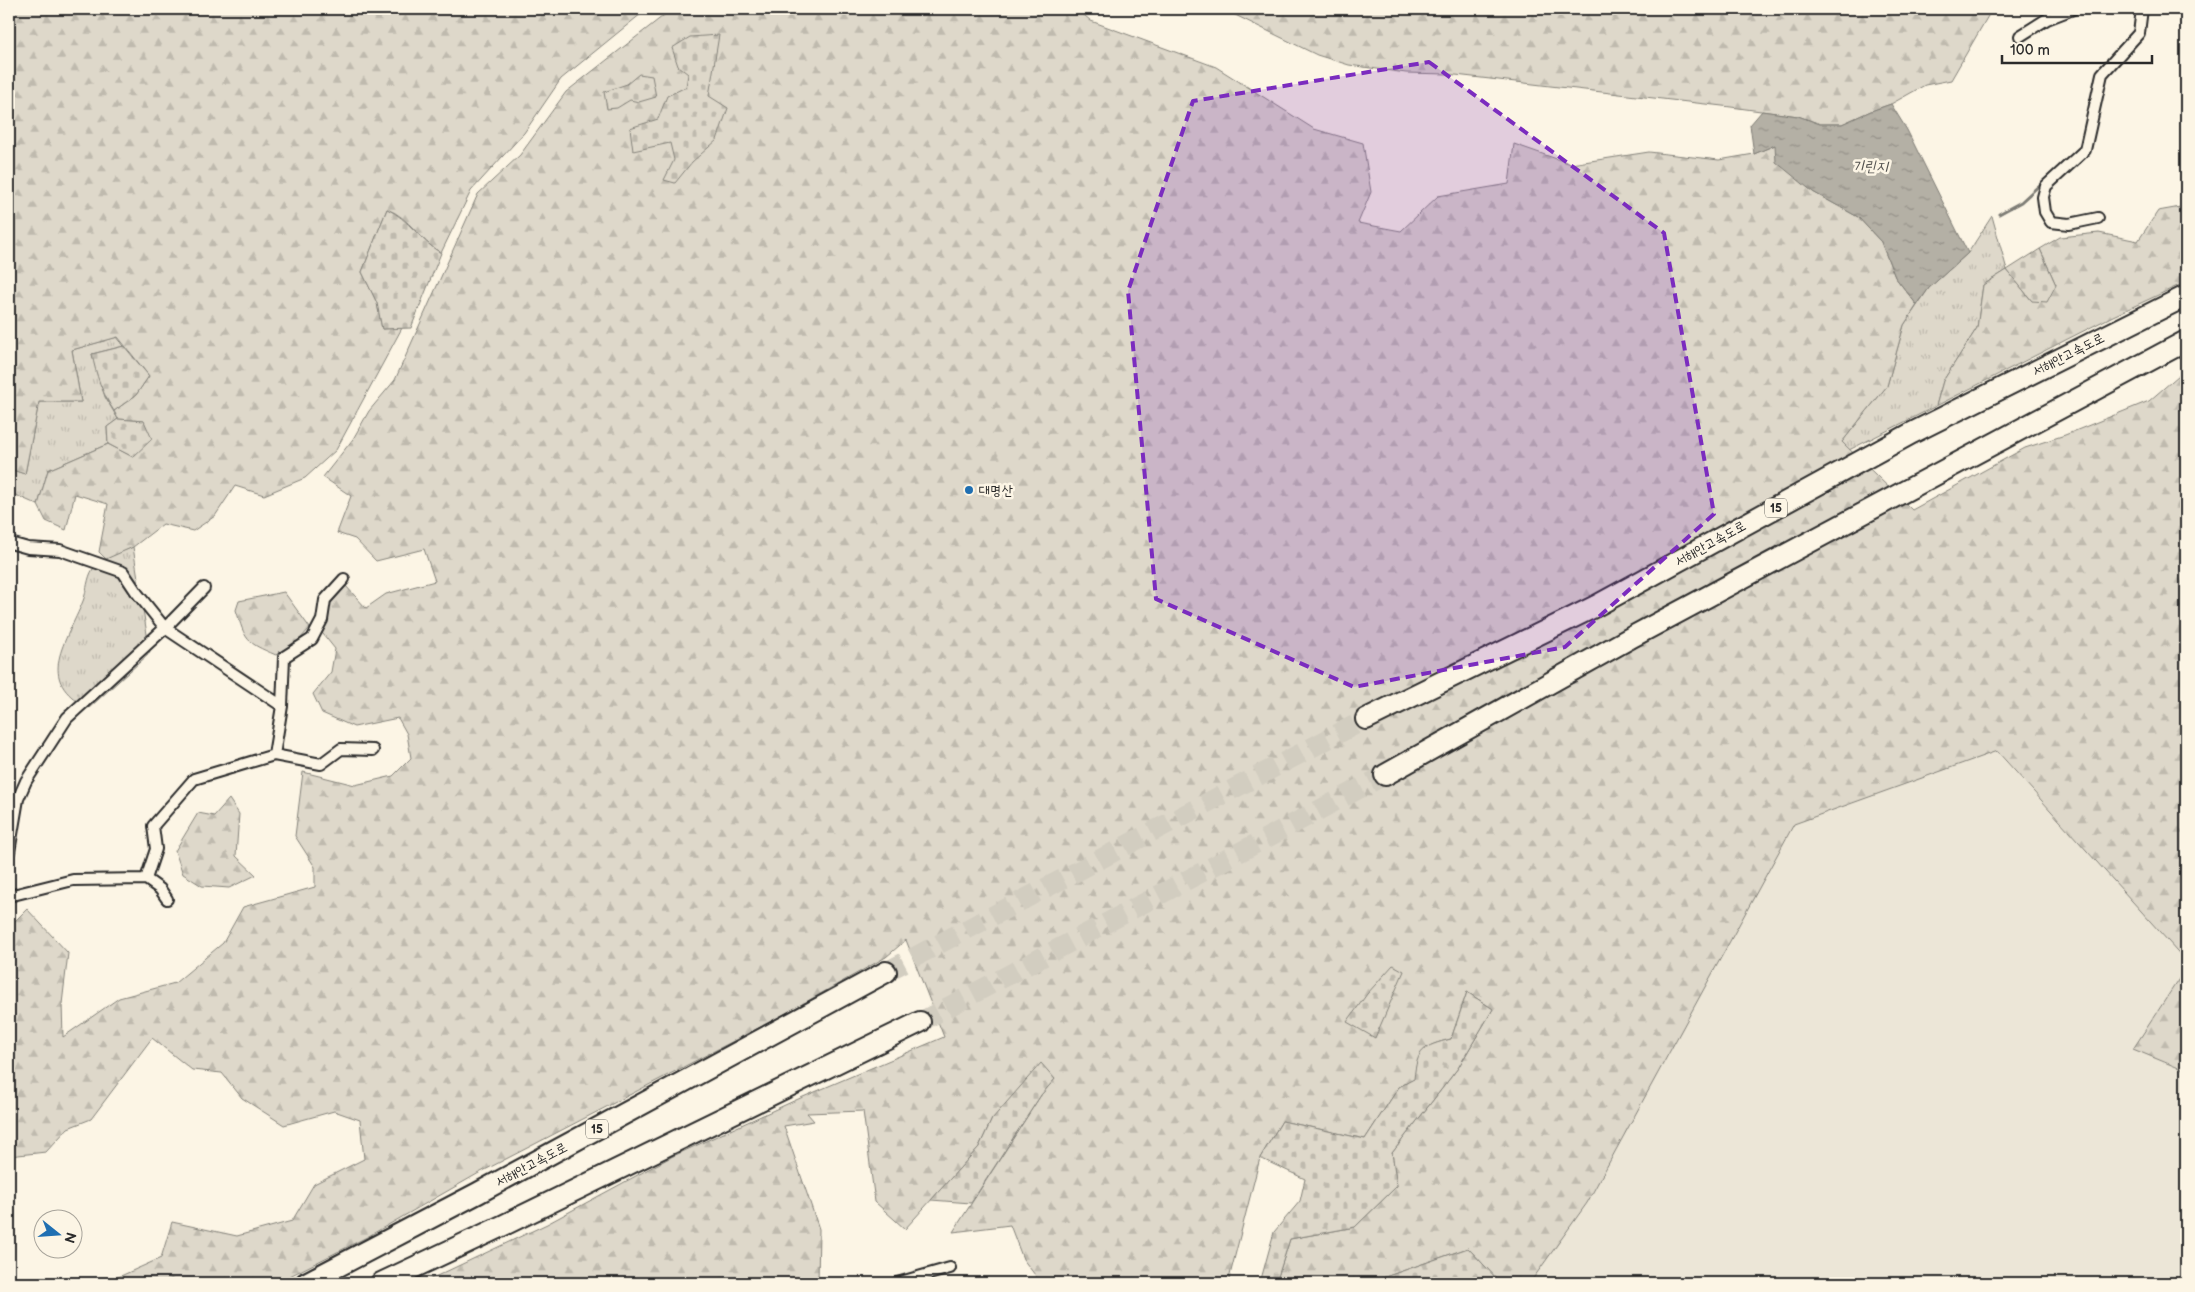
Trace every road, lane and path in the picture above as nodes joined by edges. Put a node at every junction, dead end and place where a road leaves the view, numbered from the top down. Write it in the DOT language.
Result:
graph roads {
  1 [pos="2073,9"];
  2 [pos="2142,9"];
  3 [pos="2020,36"];
  4 [pos="2098,218"];
  5 [pos="2186,296"];
  6 [pos="2186,341"];
  7 [pos="10,543"];
  8 [pos="344,579"];
  9 [pos="204,588"];
  10 [pos="165,628"];
  11 [pos="282,706"];
  12 [pos="1366,719"];
  13 [pos="373,750"];
  14 [pos="274,756"];
  15 [pos="1385,775"];
  16 [pos="9,852"];
  17 [pos="146,879"];
  18 [pos="9,896"];
  19 [pos="167,899"];
  20 [pos="886,972"];
  21 [pos="920,1022"];
  22 [pos="950,1268"];
  23 [pos="306,1283"];
  24 [pos="381,1283"];
  25 [pos="897,1283"];
  1 -- 3 [label="street"];
  2 -- 4 [label="street"];
  5 -- 12 [label="highway, 서해안고속도로 / 15"];
  6 -- 15 [label="highway"];
  7 -- 10 [label="street"];
  8 -- 11 [label="street"];
  9 -- 10 [label="street"];
  10 -- 11 [label="street"];
  10 -- 16 [label="street"];
  11 -- 14 [label="street"];
  13 -- 14 [label="street"];
  14 -- 17 [label="street"];
  17 -- 18 [label="street"];
  17 -- 19 [label="street"];
  20 -- 23 [label="highway, 서해안고속도로 / 15"];
  21 -- 24 [label="highway"];
  22 -- 25 [label="street"];
}
